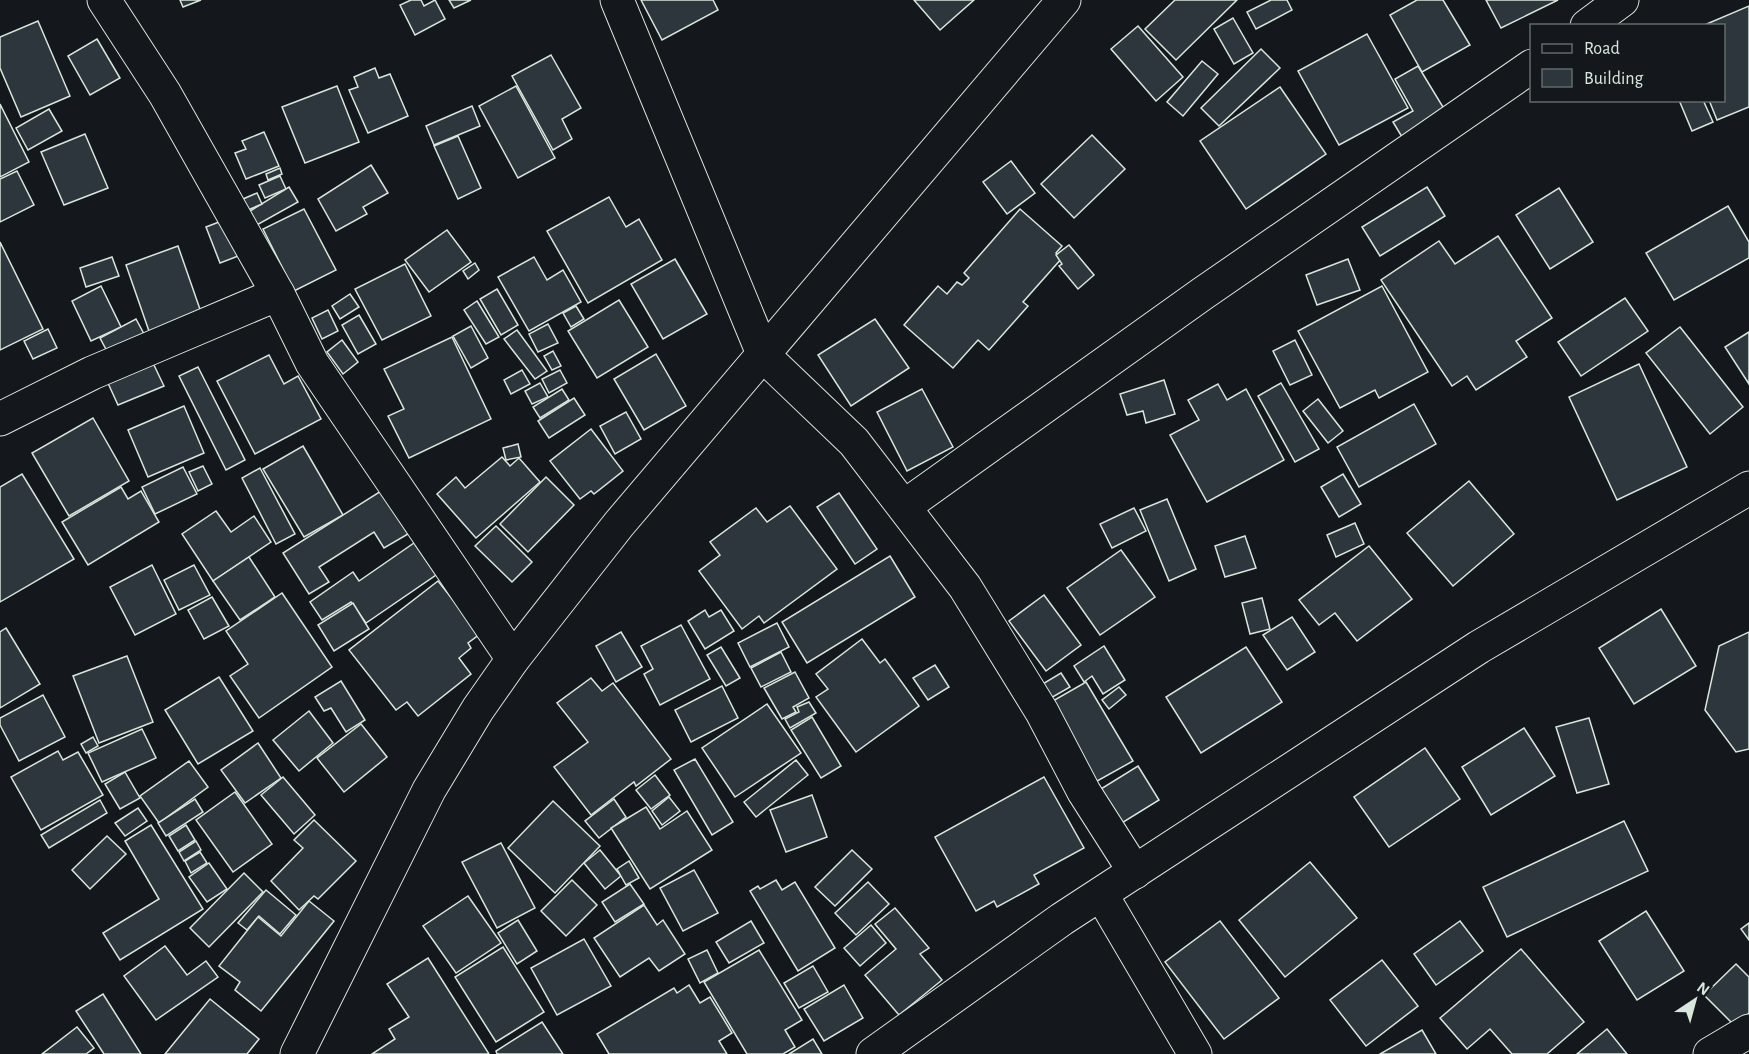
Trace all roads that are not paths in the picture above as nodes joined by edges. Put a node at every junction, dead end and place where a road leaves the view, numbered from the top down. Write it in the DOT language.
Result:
graph roads {
  1 [pos="104,0"];
  2 [pos="617,0"];
  3 [pos="1064,0"];
  4 [pos="1622,0"];
  5 [pos="1590,24"];
  6 [pos="1530,67"];
  7 [pos="278,294"];
  8 [pos="764,356"];
  9 [pos="0,419"];
  10 [pos="1749,488"];
  11 [pos="904,506"];
  12 [pos="513,660"];
  13 [pos="1135,872"];
  14 [pos="1101,894"];
  15 [pos="1749,1031"];
  16 [pos="297,1054"];
  17 [pos="873,1054"];
  18 [pos="1195,1054"];
  19 [pos="1710,1054"];
  1 -- 7 [label="street"];
  2 -- 8 [label="street"];
  3 -- 8 [label="street"];
  4 -- 5 [label="street"];
  6 -- 11 [label="street"];
  7 -- 9 [label="street"];
  7 -- 12 [label="street"];
  8 -- 11 [label="street"];
  8 -- 12 [label="street"];
  10 -- 13 [label="street"];
  11 -- 13 [label="street"];
  12 -- 16 [label="street"];
  13 -- 14 [label="street"];
  14 -- 17 [label="street"];
  14 -- 18 [label="street"];
  15 -- 19 [label="street"];
}
